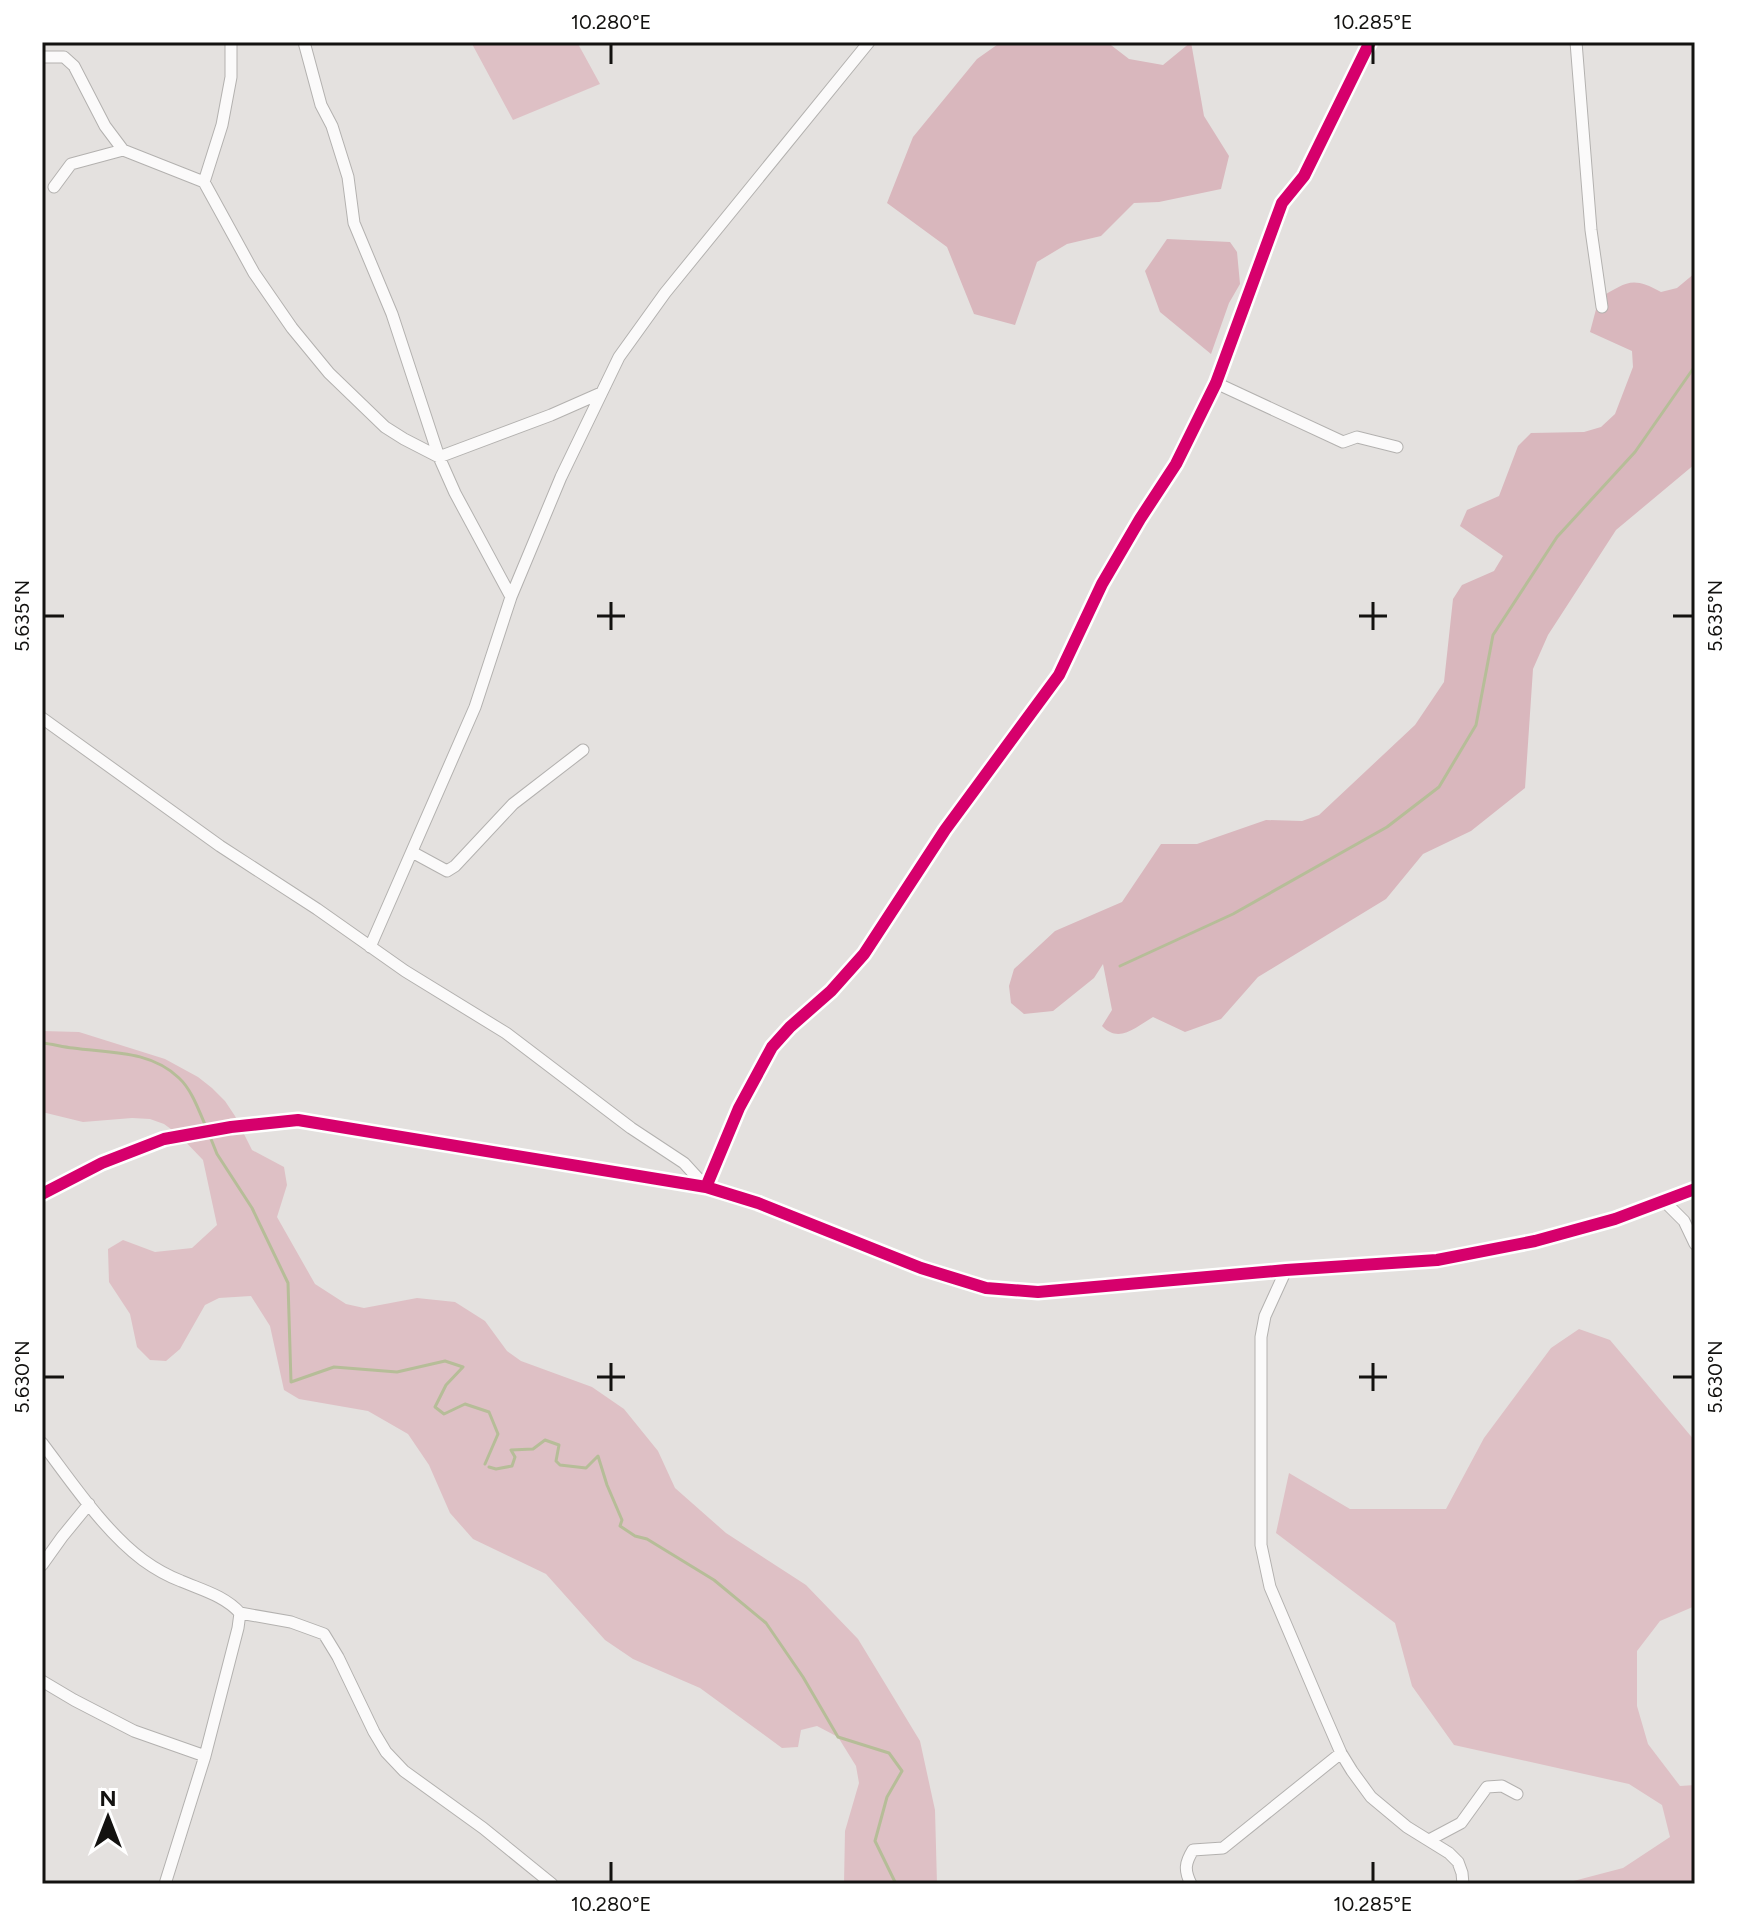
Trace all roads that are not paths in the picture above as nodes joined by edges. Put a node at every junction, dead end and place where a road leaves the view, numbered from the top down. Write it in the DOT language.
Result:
graph roads {
  1 [pos="231,42"];
  2 [pos="304,42"];
  3 [pos="869,42"];
  4 [pos="1370,42"];
  5 [pos="1576,42"];
  6 [pos="42,57"];
  7 [pos="123,150"];
  8 [pos="204,182"];
  9 [pos="54,187"];
  10 [pos="1602,307"];
  11 [pos="1216,383"];
  12 [pos="601,393"];
  13 [pos="1397,447"];
  14 [pos="439,457"];
  15 [pos="511,597"];
  16 [pos="42,718"];
  17 [pos="583,750"];
  18 [pos="412,852"];
  19 [pos="370,947"];
  20 [pos="706,1187"];
  21 [pos="1695,1189"];
  22 [pos="42,1194"];
  23 [pos="1664,1201"];
  24 [pos="1695,1244"];
  25 [pos="1286,1270"];
  26 [pos="42,1443"];
  27 [pos="89,1504"];
  28 [pos="42,1565"];
  29 [pos="240,1613"];
  30 [pos="42,1681"];
  31 [pos="1341,1753"];
  32 [pos="205,1756"];
  33 [pos="1517,1794"];
  34 [pos="1429,1840"];
  35 [pos="165,1884"];
  36 [pos="552,1884"];
  37 [pos="1191,1884"];
  38 [pos="1463,1884"];
  1 -- 8 [label="street"];
  2 -- 14 [label="street"];
  3 -- 12 [label="street"];
  4 -- 11 [label="street"];
  5 -- 10 [label="street"];
  6 -- 7 [label="street"];
  7 -- 8 [label="street"];
  7 -- 9 [label="street"];
  8 -- 14 [label="street"];
  11 -- 13 [label="street"];
  11 -- 20 [label="street"];
  12 -- 14 [label="street"];
  12 -- 15 [label="street"];
  14 -- 15 [label="street"];
  15 -- 18 [label="street"];
  16 -- 19 [label="street"];
  17 -- 18 [label="street"];
  18 -- 19 [label="street"];
  19 -- 20 [label="street"];
  20 -- 22 [label="street"];
  20 -- 25 [label="street"];
  21 -- 23 [label="street"];
  23 -- 24 [label="street"];
  23 -- 25 [label="street"];
  25 -- 31 [label="street"];
  26 -- 27 [label="street"];
  27 -- 28 [label="street"];
  27 -- 29 [label="street"];
  29 -- 32 [label="street"];
  29 -- 36 [label="street"];
  30 -- 32 [label="street"];
  31 -- 34 [label="street"];
  31 -- 37 [label="street"];
  32 -- 35 [label="street"];
  33 -- 34 [label="street"];
  34 -- 38 [label="street"];
}
